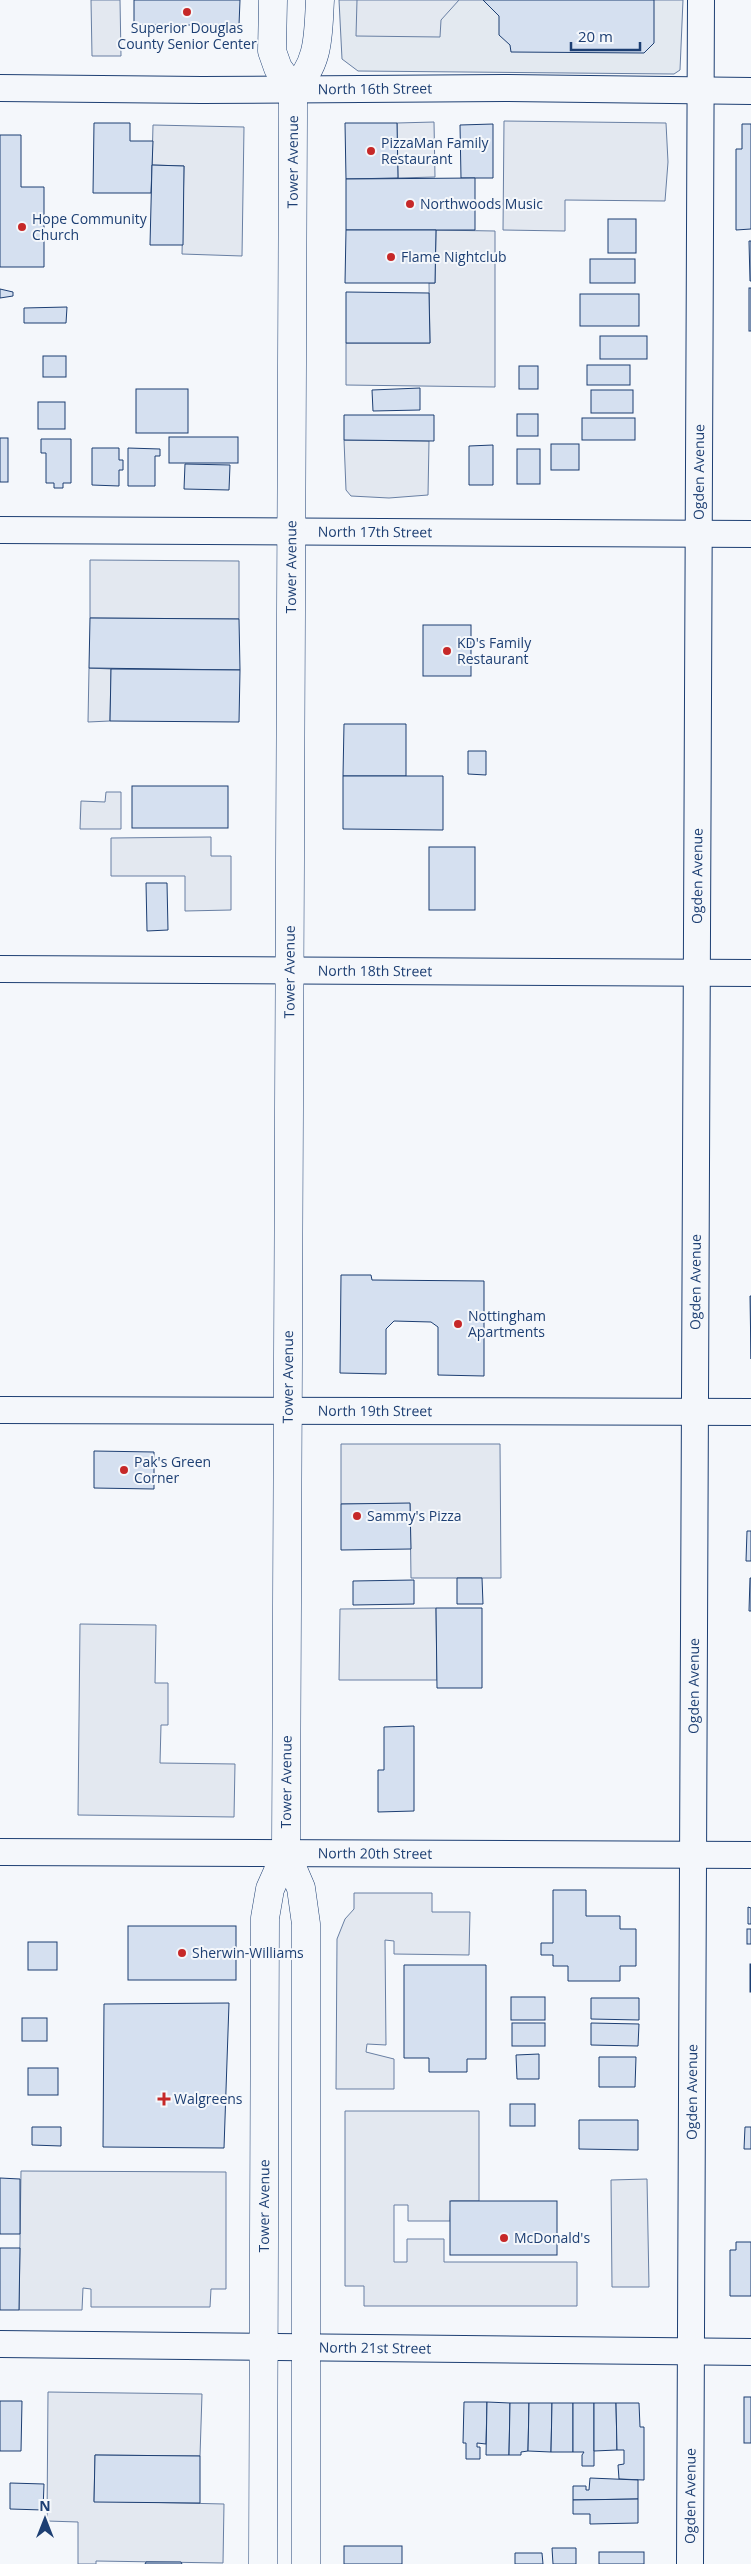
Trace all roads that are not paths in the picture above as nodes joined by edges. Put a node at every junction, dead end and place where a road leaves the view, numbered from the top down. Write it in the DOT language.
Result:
graph roads {
  1 [pos="273,0"];
  2 [pos="320,0"];
  3 [pos="701,0"];
  4 [pos="0,88"];
  5 [pos="294,89"];
  6 [pos="701,91"];
  7 [pos="751,91"];
  8 [pos="0,530"];
  9 [pos="291,531"];
  10 [pos="698,534"];
  11 [pos="751,534"];
  12 [pos="0,969"];
  13 [pos="290,971"];
  14 [pos="697,973"];
  15 [pos="751,973"];
  16 [pos="0,1410"];
  17 [pos="288,1411"];
  18 [pos="696,1412"];
  19 [pos="751,1412"];
  20 [pos="0,1852"];
  21 [pos="286,1853"];
  22 [pos="693,1855"];
  23 [pos="751,1855"];
  24 [pos="0,2344"];
  25 [pos="264,2346"];
  26 [pos="307,2347"];
  27 [pos="691,2351"];
  28 [pos="751,2352"];
  29 [pos="263,2564"];
  30 [pos="306,2564"];
  31 [pos="690,2564"];
  1 -- 5 [label="main road"];
  2 -- 5 [label="main road"];
  3 -- 6 [label="street, Ogden Avenue"];
  4 -- 5 [label="street, North 16th Street"];
  5 -- 6 [label="street, North 16th Street"];
  5 -- 9 [label="main road, Tower Avenue"];
  6 -- 7 [label="street, North 16th Street"];
  6 -- 10 [label="street, Ogden Avenue"];
  8 -- 9 [label="street, North 17th Street"];
  9 -- 10 [label="street, North 17th Street"];
  9 -- 13 [label="main road, Tower Avenue"];
  10 -- 11 [label="street, North 17th Street"];
  10 -- 14 [label="street, Ogden Avenue"];
  12 -- 13 [label="street, North 18th Street"];
  13 -- 14 [label="street, North 18th Street"];
  13 -- 17 [label="main road, Tower Avenue"];
  14 -- 15 [label="street, North 18th Street"];
  14 -- 18 [label="street, Ogden Avenue"];
  16 -- 17 [label="street, North 19th Street"];
  17 -- 18 [label="street, North 19th Street"];
  17 -- 21 [label="main road, Tower Avenue"];
  18 -- 19 [label="street, North 19th Street"];
  18 -- 22 [label="street, Ogden Avenue"];
  20 -- 21 [label="street, North 20th Street"];
  21 -- 22 [label="street, North 20th Street"];
  21 -- 25 [label="main road, Tower Avenue"];
  21 -- 26 [label="main road, Tower Avenue"];
  22 -- 23 [label="street, North 20th Street"];
  22 -- 27 [label="street, Ogden Avenue"];
  24 -- 25 [label="street, North 21st Street"];
  25 -- 26 [label="street, North 21st Street"];
  25 -- 29 [label="main road, Tower Avenue"];
  26 -- 27 [label="street, North 21st Street"];
  26 -- 30 [label="main road, Tower Avenue"];
  27 -- 28 [label="street, North 21st Street"];
  27 -- 31 [label="street, Ogden Avenue"];
}
